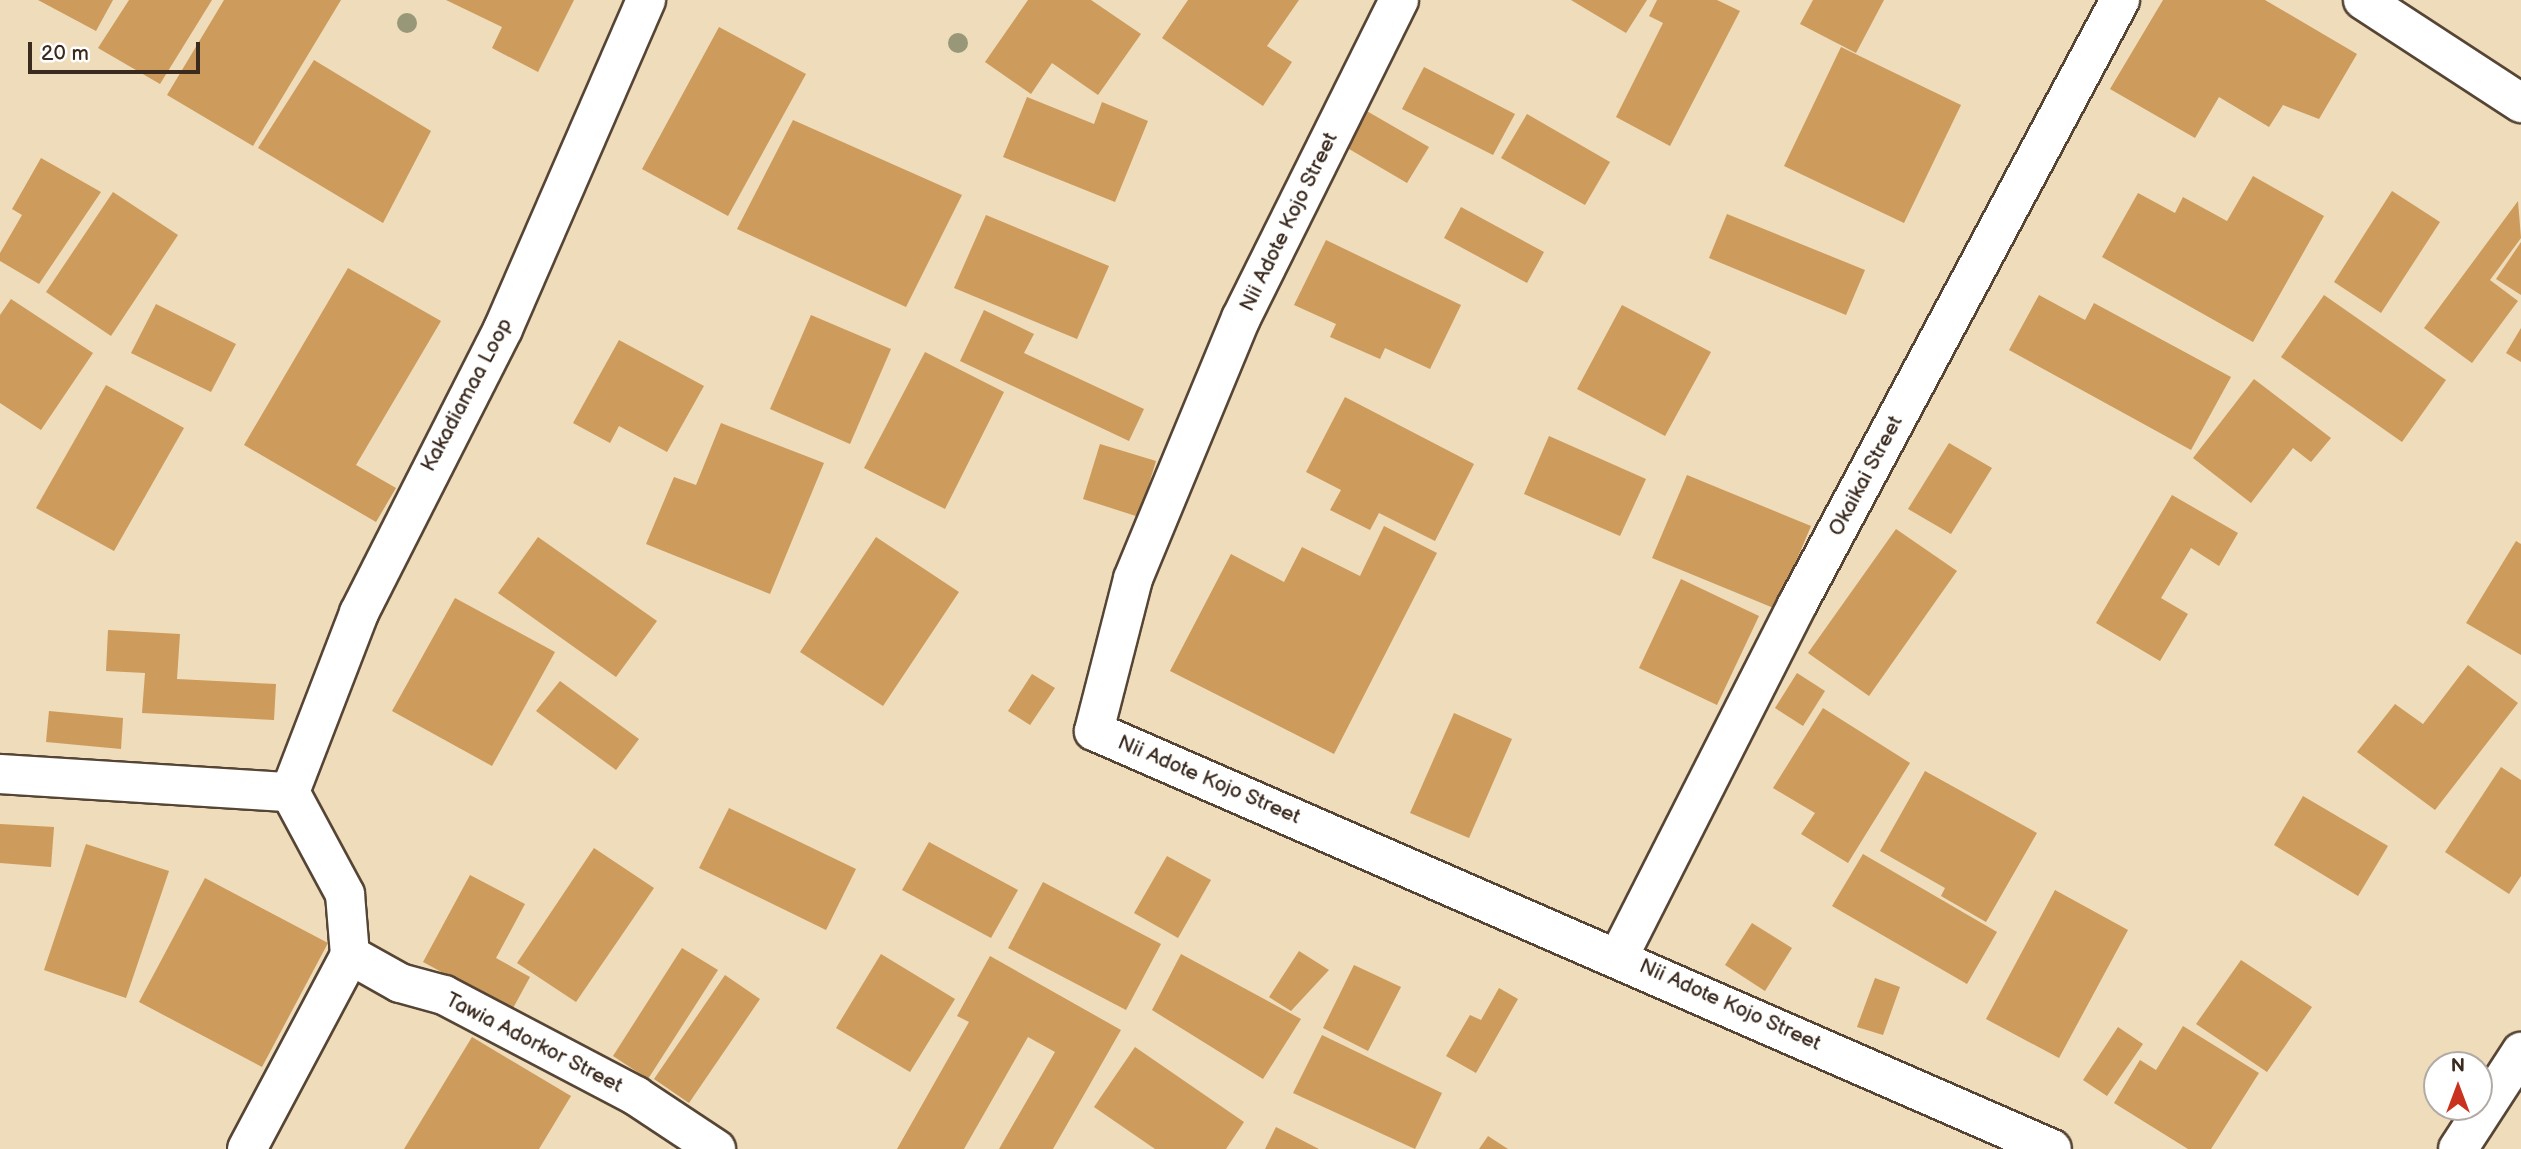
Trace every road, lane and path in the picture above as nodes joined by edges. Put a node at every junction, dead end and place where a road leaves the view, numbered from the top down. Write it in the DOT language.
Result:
graph roads {
  1 [pos="646,0"];
  2 [pos="1399,0"];
  3 [pos="2120,0"];
  4 [pos="2362,0"];
  5 [pos="2521,103"];
  6 [pos="0,774"];
  7 [pos="290,792"];
  8 [pos="350,955"];
  9 [pos="1619,956"];
  10 [pos="2521,1052"];
  11 [pos="247,1149"];
  12 [pos="716,1149"];
  13 [pos="2052,1149"];
  14 [pos="2458,1149"];
  1 -- 7 [label="street, Kakadiamaa Loop"];
  2 -- 9 [label="street, Nii Adote Kojo Street"];
  3 -- 9 [label="street, Okaikai Street"];
  4 -- 5 [label="street"];
  6 -- 7 [label="street"];
  7 -- 8 [label="street"];
  8 -- 11 [label="street"];
  8 -- 12 [label="street, Tawia Adorkor Street"];
  9 -- 13 [label="street, Nii Adote Kojo Street"];
  10 -- 14 [label="street"];
}
